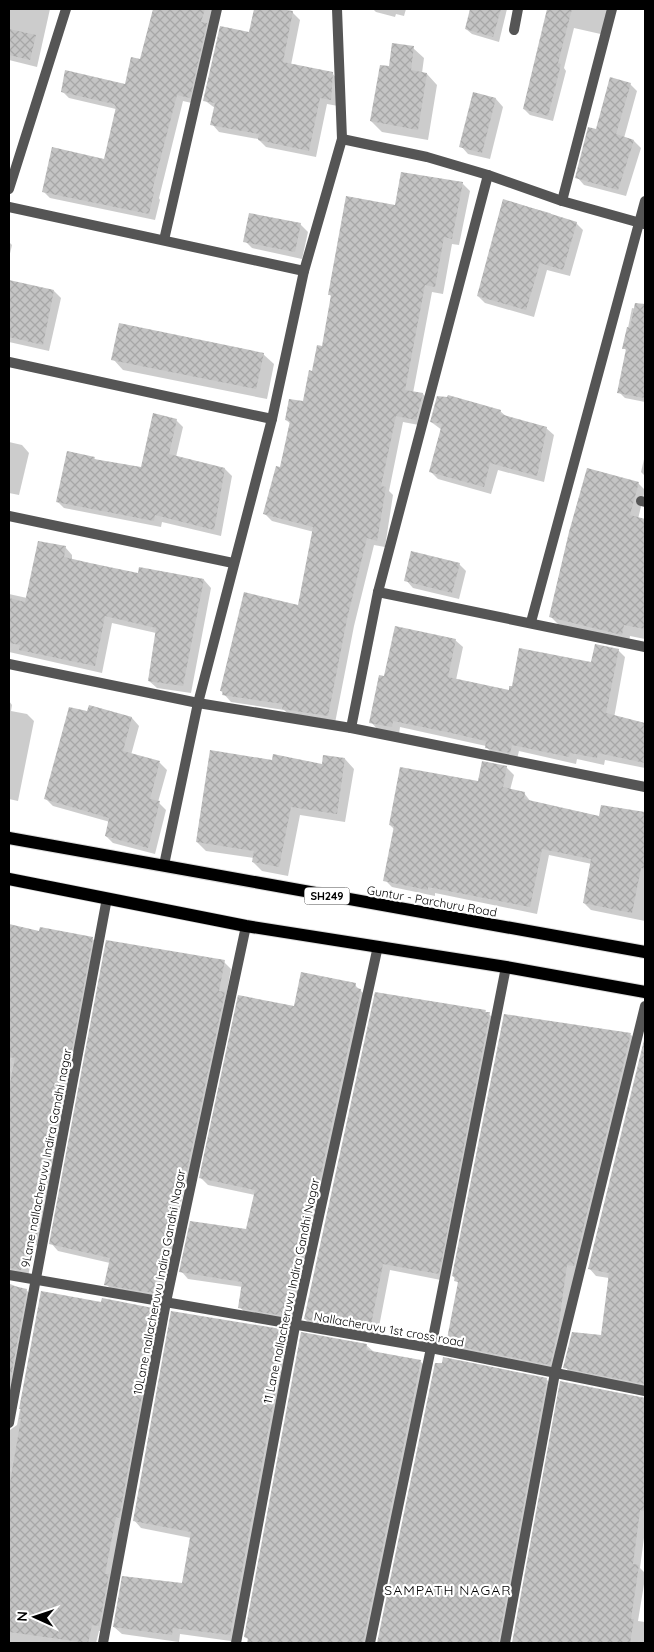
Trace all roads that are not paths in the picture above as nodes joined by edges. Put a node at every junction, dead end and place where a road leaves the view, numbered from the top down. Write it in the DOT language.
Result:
graph roads {
  1 [pos="66,9"];
  2 [pos="216,9"];
  3 [pos="337,9"];
  4 [pos="518,9"];
  5 [pos="612,9"];
  6 [pos="514,30"];
  7 [pos="342,139"];
  8 [pos="488,175"];
  9 [pos="9,189"];
  10 [pos="562,201"];
  11 [pos="645,201"];
  12 [pos="9,207"];
  13 [pos="642,223"];
  14 [pos="164,240"];
  15 [pos="304,271"];
  16 [pos="9,362"];
  17 [pos="272,418"];
  18 [pos="9,516"];
  19 [pos="233,563"];
  20 [pos="378,592"];
  21 [pos="531,622"];
  22 [pos="645,647"];
  23 [pos="9,664"];
  24 [pos="198,703"];
  25 [pos="351,728"];
  26 [pos="645,787"];
  27 [pos="9,838"];
  28 [pos="164,865"];
  29 [pos="9,879"];
  30 [pos="107,898"];
  31 [pos="246,926"];
  32 [pos="378,946"];
  33 [pos="645,952"];
  34 [pos="506,966"];
  35 [pos="645,992"];
  36 [pos="645,1006"];
  37 [pos="9,1275"];
  38 [pos="36,1281"];
  39 [pos="166,1302"];
  40 [pos="295,1326"];
  41 [pos="431,1348"];
  42 [pos="555,1373"];
  43 [pos="645,1391"];
  44 [pos="9,1423"];
  45 [pos="103,1643"];
  46 [pos="236,1643"];
  47 [pos="370,1643"];
  48 [pos="505,1643"];
  1 -- 9 [label="street"];
  2 -- 14 [label="street"];
  3 -- 7 [label="street"];
  4 -- 6 [label="street"];
  5 -- 10 [label="street"];
  7 -- 8 [label="street"];
  7 -- 15 [label="street"];
  8 -- 10 [label="street"];
  8 -- 20 [label="street"];
  10 -- 13 [label="street"];
  11 -- 13 [label="street"];
  12 -- 14 [label="street"];
  13 -- 21 [label="street"];
  14 -- 15 [label="street"];
  15 -- 17 [label="street"];
  16 -- 17 [label="street"];
  17 -- 19 [label="street"];
  18 -- 19 [label="street"];
  19 -- 24 [label="street"];
  20 -- 21 [label="street"];
  20 -- 25 [label="street"];
  21 -- 22 [label="street"];
  23 -- 24 [label="street"];
  24 -- 25 [label="street"];
  24 -- 28 [label="street"];
  25 -- 26 [label="street"];
  27 -- 28 [label="main road, Guntur - Parchuru Road / SH249"];
  28 -- 33 [label="main road, Guntur - Parchuru Road / SH249"];
  29 -- 30 [label="main road"];
  30 -- 31 [label="main road"];
  30 -- 38 [label="street, 9Lane nallacheruvu Indira Gandhi nagar"];
  31 -- 32 [label="main road"];
  31 -- 39 [label="street, 10Lane nallacheruvu Indira Gandhi Nagar"];
  32 -- 34 [label="main road"];
  32 -- 40 [label="street, 11 Lane nallacheruvu Indira Gandhi Nagar"];
  34 -- 35 [label="main road"];
  34 -- 41 [label="street"];
  36 -- 42 [label="street"];
  37 -- 38 [label="street, Nallacheruvu 1st cross road"];
  38 -- 39 [label="street, Nallacheruvu 1st cross road"];
  38 -- 44 [label="street, 9Lane nallacheruvu Indira Gandhi nagar"];
  39 -- 40 [label="street, Nallacheruvu 1st cross road"];
  39 -- 45 [label="street, 10Lane nallacheruvu Indira Gandhi Nagar"];
  40 -- 41 [label="street, Nallacheruvu 1st cross road"];
  40 -- 46 [label="street, 11 Lane nallacheruvu Indira Gandhi Nagar"];
  41 -- 42 [label="street, Nallacheruvu 1st cross road"];
  41 -- 47 [label="street"];
  42 -- 43 [label="street, Nallacheruvu 1st cross road"];
  42 -- 48 [label="street"];
}
